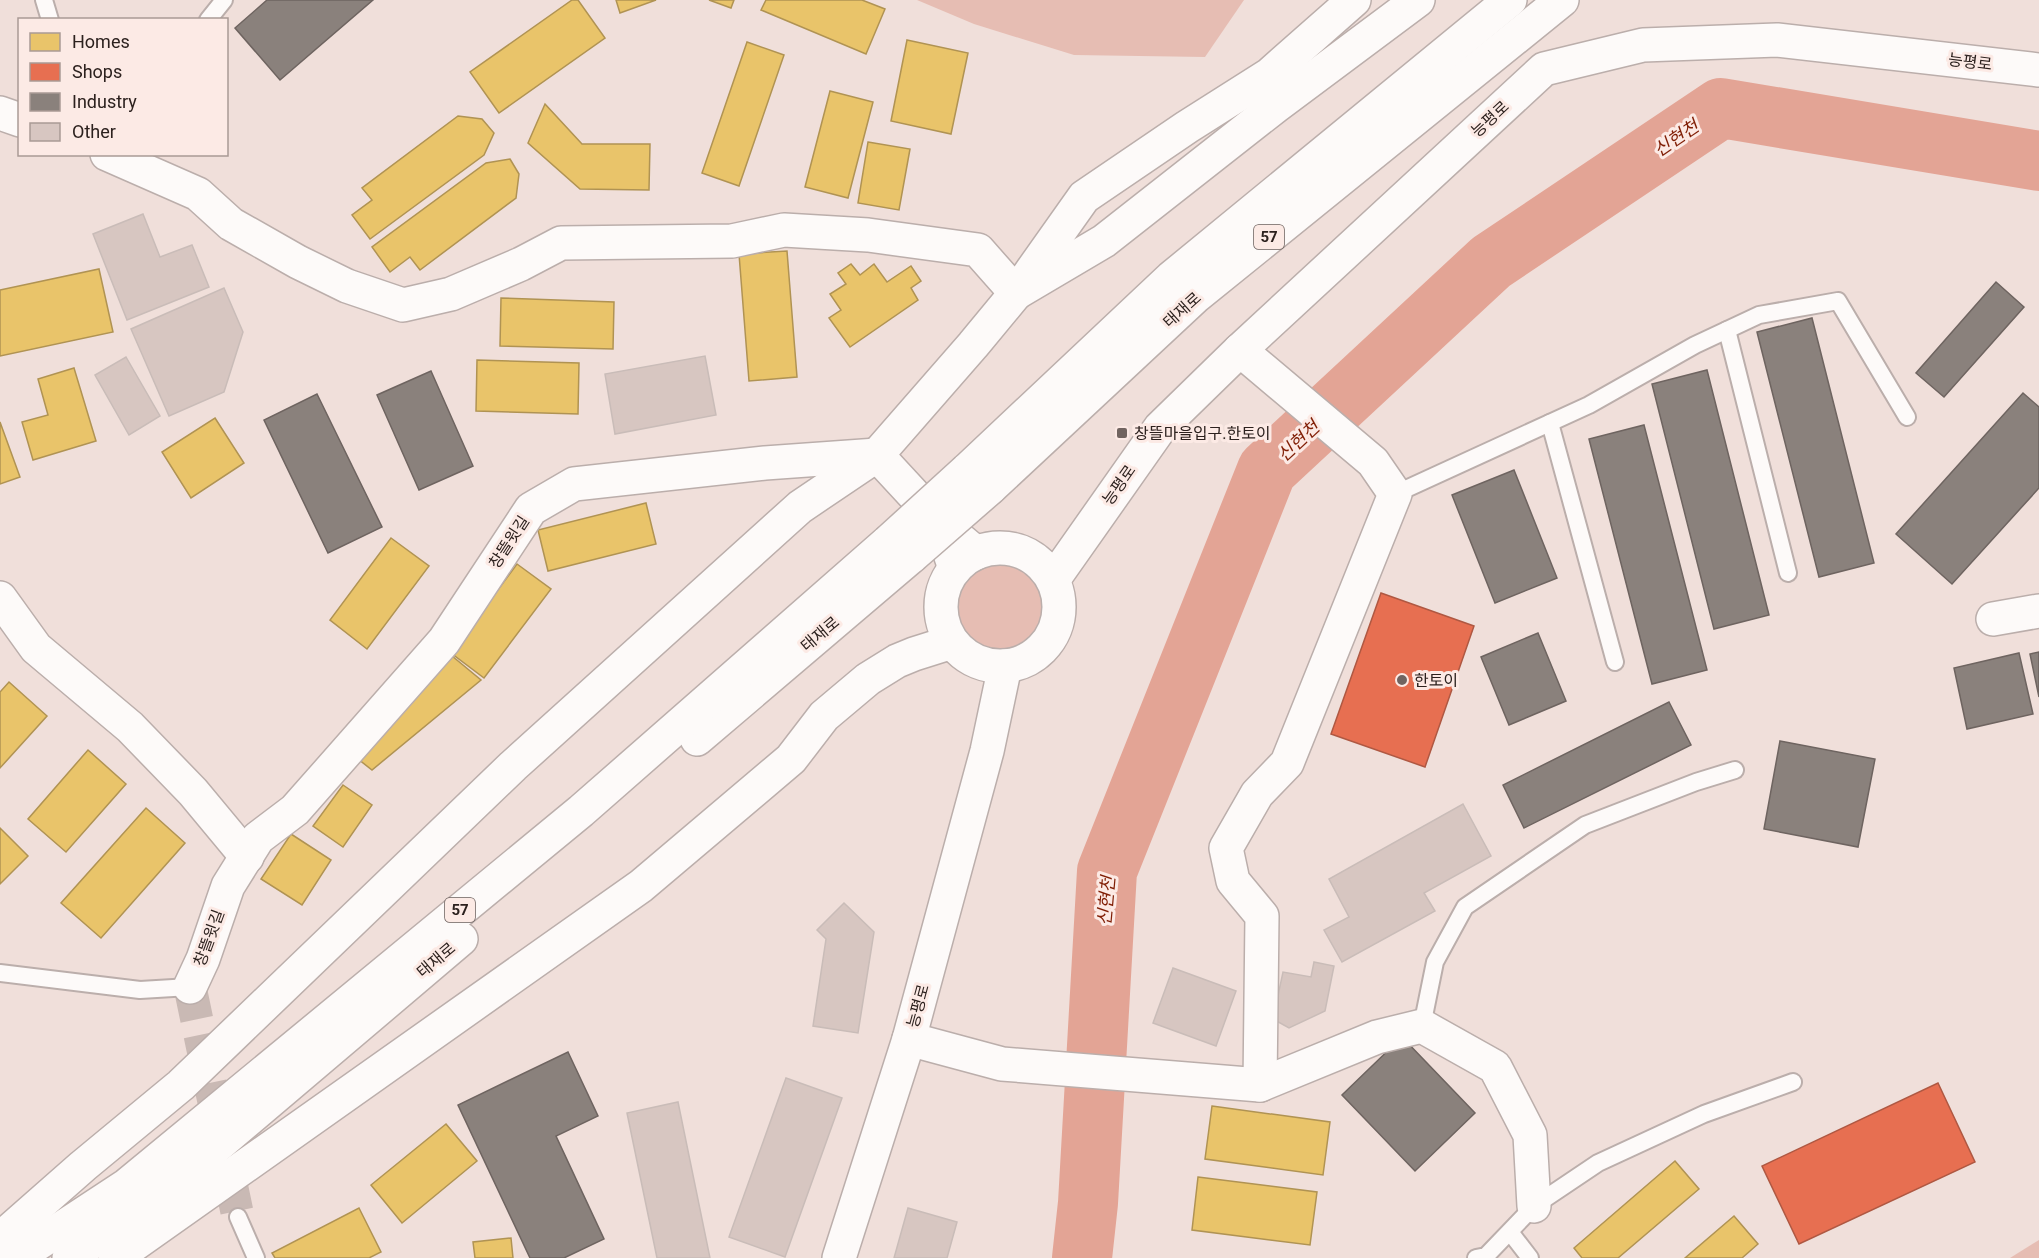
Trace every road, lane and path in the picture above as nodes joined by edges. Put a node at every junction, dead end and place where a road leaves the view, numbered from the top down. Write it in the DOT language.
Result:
graph roads {
  1 [pos="44,0"];
  2 [pos="224,0"];
  3 [pos="1354,0"];
  4 [pos="1418,0"];
  5 [pos="1509,0"];
  6 [pos="1562,0"];
  7 [pos="49,18"];
  8 [pos="210,18"];
  9 [pos="2039,70"];
  10 [pos="0,113"];
  11 [pos="18,119"];
  12 [pos="113,156"];
  13 [pos="1016,293"];
  14 [pos="1727,330"];
  15 [pos="1240,350"];
  16 [pos="1907,417"];
  17 [pos="1550,423"];
  18 [pos="877,455"];
  19 [pos="979,479"];
  20 [pos="1395,494"];
  21 [pos="900,549"];
  22 [pos="965,560"];
  23 [pos="1045,570"];
  24 [pos="1788,573"];
  25 [pos="0,598"];
  26 [pos="2039,611"];
  27 [pos="1993,619"];
  28 [pos="952,642"];
  29 [pos="1615,662"];
  30 [pos="992,664"];
  31 [pos="1735,770"];
  32 [pos="247,857"];
  33 [pos="0,973"];
  34 [pos="190,987"];
  35 [pos="1422,1026"];
  36 [pos="909,1039"];
  37 [pos="1793,1082"];
  38 [pos="1260,1085"];
  39 [pos="1534,1206"];
  40 [pos="238,1217"];
  41 [pos="1510,1232"];
  42 [pos="0,1239"];
  43 [pos="16,1258"];
  44 [pos="69,1258"];
  45 [pos="115,1258"];
  46 [pos="256,1258"];
  47 [pos="839,1258"];
  48 [pos="1476,1258"];
  49 [pos="1530,1258"];
  1 -- 7 [label="lane"];
  2 -- 8 [label="lane"];
  3 -- 13 [label="main road"];
  4 -- 13 [label="main road"];
  5 -- 19 [label="main road, 태재로 / 57"];
  6 -- 19 [label="main road, 태재로 / 57"];
  9 -- 15 [label="main road, 능평로"];
  10 -- 11 [label="main road"];
  12 -- 13 [label="main road"];
  13 -- 18 [label="main road"];
  14 -- 16 [label="lane"];
  14 -- 17 [label="lane"];
  14 -- 24 [label="lane"];
  15 -- 20 [label="main road"];
  15 -- 23 [label="main road, 능평로"];
  17 -- 20 [label="lane"];
  17 -- 29 [label="lane"];
  18 -- 22 [label="main road"];
  18 -- 32 [label="main road, 창뜰윗길"];
  18 -- 42 [label="main road"];
  19 -- 21 [label="main road, 57, bridge"];
  20 -- 38 [label="main road"];
  21 -- 43 [label="main road, 태재로 / 57"];
  21 -- 44 [label="main road, 태재로 / 57"];
  22 -- 23 [label="main road"];
  22 -- 28 [label="main road"];
  23 -- 30 [label="main road"];
  25 -- 32 [label="main road"];
  26 -- 27 [label="main road"];
  28 -- 30 [label="main road"];
  28 -- 45 [label="main road"];
  30 -- 36 [label="main road, 능평로"];
  31 -- 35 [label="lane"];
  32 -- 34 [label="main road, 창뜰윗길"];
  33 -- 34 [label="lane"];
  35 -- 38 [label="main road"];
  35 -- 39 [label="main road"];
  36 -- 38 [label="main road"];
  36 -- 47 [label="main road, 능평로"];
  37 -- 39 [label="lane"];
  39 -- 41 [label="lane"];
  40 -- 46 [label="lane"];
  41 -- 48 [label="lane"];
  41 -- 49 [label="lane"];
}
